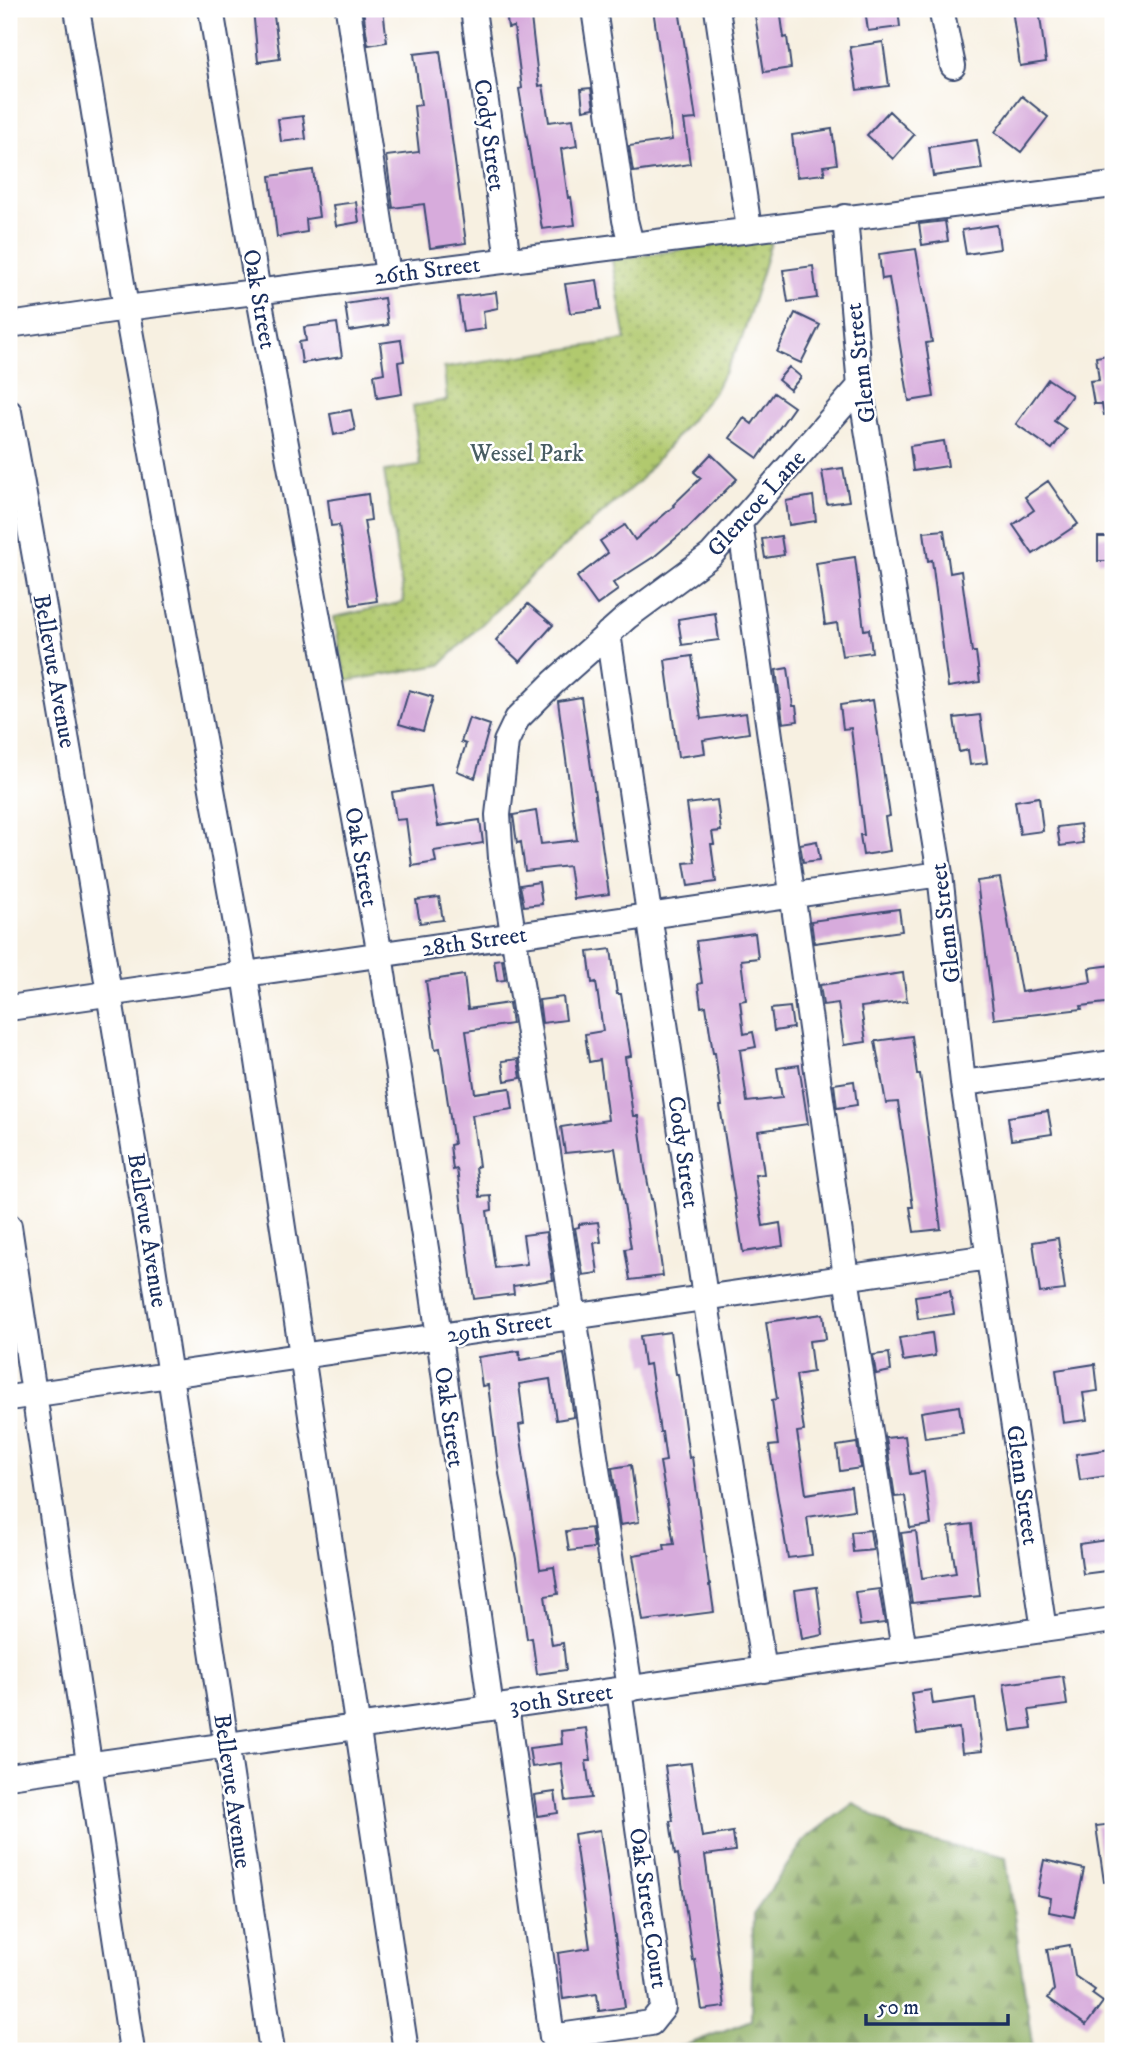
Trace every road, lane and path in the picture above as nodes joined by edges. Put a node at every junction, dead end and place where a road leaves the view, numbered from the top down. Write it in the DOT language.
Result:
graph roads {
  1 [pos="77,9"];
  2 [pos="211,9"];
  3 [pos="348,9"];
  4 [pos="472,9"];
  5 [pos="594,9"];
  6 [pos="717,9"];
  7 [pos="941,9"];
  8 [pos="953,66"];
  9 [pos="1113,185"];
  10 [pos="845,216"];
  11 [pos="749,229"];
  12 [pos="631,244"];
  13 [pos="508,260"];
  14 [pos="388,275"];
  15 [pos="258,292"];
  16 [pos="126,307"];
  17 [pos="9,326"];
  18 [pos="860,386"];
  19 [pos="9,412"];
  20 [pos="740,523"];
  21 [pos="608,633"];
  22 [pos="940,874"];
  23 [pos="792,895"];
  24 [pos="650,916"];
  25 [pos="513,936"];
  26 [pos="380,955"];
  27 [pos="245,974"];
  28 [pos="109,994"];
  29 [pos="9,1009"];
  30 [pos="1113,1063"];
  31 [pos="963,1083"];
  32 [pos="9,1226"];
  33 [pos="989,1257"];
  34 [pos="846,1277"];
  35 [pos="705,1297"];
  36 [pos="574,1316"];
  37 [pos="439,1335"];
  38 [pos="302,1355"];
  39 [pos="171,1374"];
  40 [pos="34,1394"];
  41 [pos="9,1398"];
  42 [pos="1113,1620"];
  43 [pos="1044,1630"];
  44 [pos="904,1650"];
  45 [pos="764,1670"];
  46 [pos="625,1689"];
  47 [pos="498,1707"];
  48 [pos="358,1727"];
  49 [pos="227,1745"];
  50 [pos="89,1765"];
  51 [pos="9,1776"];
  52 [pos="545,2044"];
  53 [pos="132,2051"];
  54 [pos="272,2051"];
  55 [pos="406,2051"];
  1 -- 16 [label="street"];
  2 -- 15 [label="street, Oak Street"];
  3 -- 14 [label="street"];
  4 -- 13 [label="street, Cody Street"];
  5 -- 12 [label="street"];
  6 -- 11 [label="street"];
  7 -- 8 [label="street"];
  9 -- 10 [label="street, 26th Street"];
  10 -- 11 [label="street, 26th Street"];
  10 -- 18 [label="street, Glenn Street"];
  11 -- 12 [label="street, 26th Street"];
  12 -- 13 [label="street, 26th Street"];
  13 -- 14 [label="street, 26th Street"];
  14 -- 15 [label="street, 26th Street"];
  15 -- 16 [label="street, 26th Street"];
  15 -- 26 [label="street, Oak Street"];
  16 -- 17 [label="street, 26th Street"];
  16 -- 27 [label="street"];
  18 -- 20 [label="street, Glencoe Lane"];
  18 -- 22 [label="street, Glenn Street"];
  19 -- 28 [label="street, Bellevue Avenue"];
  20 -- 21 [label="street, Glencoe Lane"];
  20 -- 23 [label="street"];
  21 -- 24 [label="street, Cody Street"];
  21 -- 25 [label="street, Glencoe Lane"];
  22 -- 23 [label="street, 28th Street"];
  22 -- 31 [label="street, Glenn Street"];
  23 -- 24 [label="street, 28th Street"];
  23 -- 34 [label="street"];
  24 -- 25 [label="street, 28th Street"];
  24 -- 35 [label="street, Cody Street"];
  25 -- 26 [label="street, 28th Street"];
  25 -- 36 [label="street, Glencoe Lane"];
  26 -- 27 [label="street, 28th Street"];
  26 -- 37 [label="street, Oak Street"];
  27 -- 28 [label="street, 28th Street"];
  27 -- 38 [label="street"];
  28 -- 29 [label="street, 28th Street"];
  28 -- 39 [label="street, Bellevue Avenue"];
  30 -- 31 [label="street"];
  31 -- 33 [label="street, Glenn Street"];
  32 -- 40 [label="street"];
  33 -- 34 [label="street, 29th Street"];
  33 -- 43 [label="street, Glenn Street"];
  34 -- 35 [label="street, 29th Street"];
  34 -- 44 [label="street"];
  35 -- 36 [label="street, 29th Street"];
  35 -- 45 [label="street, Cody Street"];
  36 -- 37 [label="street, 29th Street"];
  36 -- 46 [label="street, Oak Street Court"];
  37 -- 38 [label="street, 29th Street"];
  37 -- 47 [label="street, Oak Street"];
  38 -- 39 [label="street, 29th Street"];
  38 -- 48 [label="street"];
  39 -- 40 [label="street, 29th Street"];
  39 -- 49 [label="street, Bellevue Avenue"];
  40 -- 41 [label="street, 29th Street"];
  40 -- 50 [label="street"];
  42 -- 43 [label="street, 30th Street"];
  43 -- 44 [label="street, 30th Street"];
  44 -- 45 [label="street, 30th Street"];
  45 -- 46 [label="street, 30th Street"];
  46 -- 47 [label="street, 30th Street"];
  46 -- 52 [label="street, Oak Street Court"];
  47 -- 48 [label="street, 30th Street"];
  47 -- 52 [label="street, Oak Street"];
  48 -- 49 [label="street, 30th Street"];
  48 -- 55 [label="street"];
  49 -- 50 [label="street, 30th Street"];
  49 -- 54 [label="street, Bellevue Avenue"];
  50 -- 51 [label="street, 30th Street"];
  50 -- 53 [label="street"];
}
